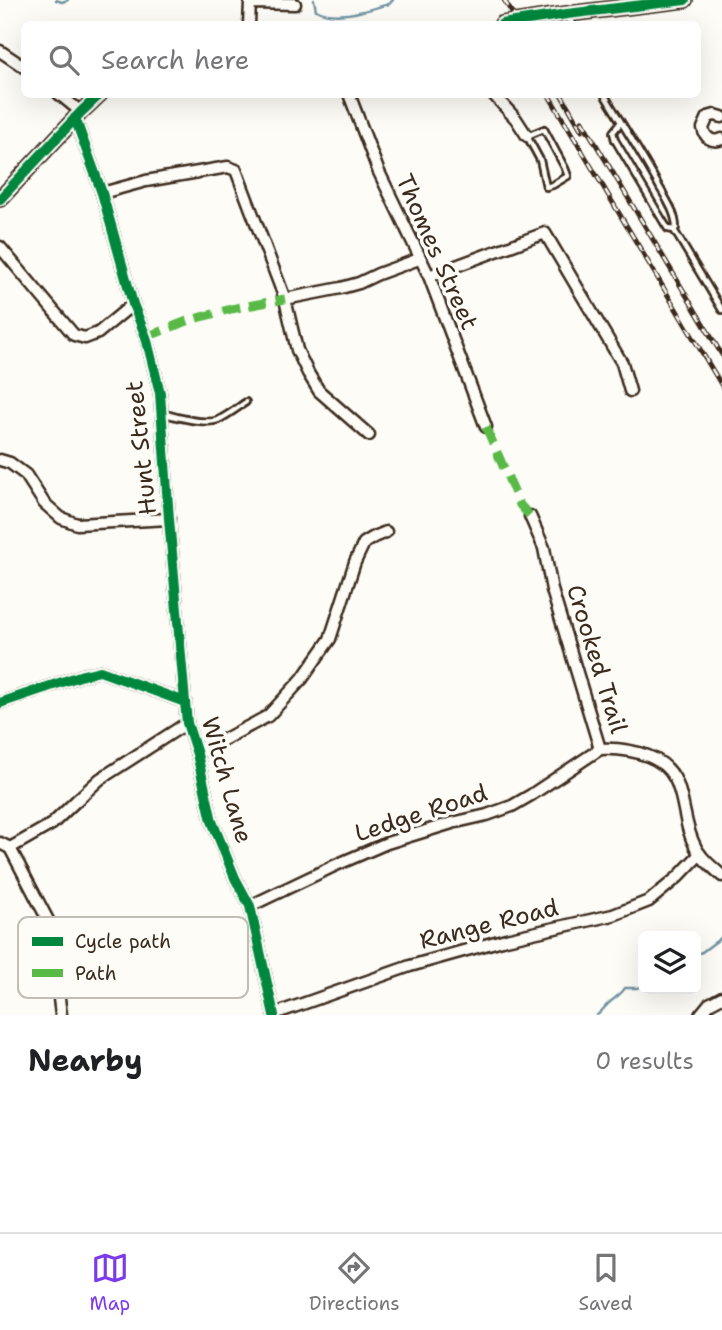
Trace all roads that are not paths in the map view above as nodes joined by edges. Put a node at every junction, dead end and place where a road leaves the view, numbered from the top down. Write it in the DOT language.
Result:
graph roads {
  1 [pos="673,0"];
  2 [pos="685,0"];
  3 [pos="295,4"];
  4 [pos="569,19"];
  5 [pos="249,21"];
  6 [pos="542,21"];
  7 [pos="0,51"];
  8 [pos="21,65"];
  9 [pos="63,98"];
  10 [pos="96,98"];
  11 [pos="351,98"];
  12 [pos="497,98"];
  13 [pos="606,98"];
  14 [pos="78,115"];
  15 [pos="722,117"];
  16 [pos="621,122"];
  17 [pos="527,136"];
  18 [pos="722,139"];
  19 [pos="102,192"];
  20 [pos="0,199"];
  21 [pos="674,230"];
  22 [pos="0,247"];
  23 [pos="419,259"];
  24 [pos="429,276"];
  25 [pos="285,299"];
  26 [pos="132,304"];
  27 [pos="722,310"];
  28 [pos="630,391"];
  29 [pos="246,402"];
  30 [pos="162,412"];
  31 [pos="486,427"];
  32 [pos="369,435"];
  33 [pos="0,460"];
  34 [pos="530,516"];
  35 [pos="169,519"];
  36 [pos="386,533"];
  37 [pos="185,702"];
  38 [pos="0,703"];
  39 [pos="187,723"];
  40 [pos="600,749"];
  41 [pos="197,754"];
  42 [pos="0,843"];
  43 [pos="10,848"];
  44 [pos="700,854"];
  45 [pos="722,876"];
  46 [pos="250,906"];
  47 [pos="46,917"];
  48 [pos="722,997"];
  49 [pos="274,1015"];
  50 [pos="700,1015"];
  1 -- 2 [label="street"];
  1 -- 4 [label="street"];
  3 -- 5 [label="street"];
  4 -- 6 [label="street"];
  7 -- 8 [label="street"];
  9 -- 14 [label="street"];
  10 -- 14 [label="street"];
  11 -- 23 [label="street, Thomes Street"];
  12 -- 17 [label="street"];
  13 -- 16 [label="lane"];
  14 -- 19 [label="street, Hunt Street"];
  14 -- 20 [label="street"];
  15 -- 18 [label="street"];
  16 -- 21 [label="lane"];
  16 -- 21 [label="lane"];
  17 -- 17 [label="lane"];
  19 -- 25 [label="street"];
  19 -- 26 [label="street, Hunt Street"];
  21 -- 27 [label="lane"];
  22 -- 26 [label="street"];
  23 -- 24 [label="street, Thomes Street"];
  23 -- 25 [label="street"];
  24 -- 28 [label="street"];
  24 -- 31 [label="street, Thomes Street"];
  25 -- 32 [label="street"];
  26 -- 30 [label="street, Hunt Street"];
  29 -- 30 [label="lane"];
  30 -- 35 [label="street, Hunt Street"];
  33 -- 35 [label="street"];
  34 -- 40 [label="street, Crooked Trail"];
  35 -- 37 [label="street, Hunt Street"];
  36 -- 41 [label="street"];
  37 -- 38 [label="street, Witch Lane"];
  37 -- 39 [label="street, Witch Lane"];
  39 -- 41 [label="street, Witch Lane"];
  39 -- 43 [label="street"];
  40 -- 44 [label="street, Crooked Trail"];
  40 -- 46 [label="street, Ledge Road"];
  41 -- 46 [label="street, Witch Lane"];
  42 -- 43 [label="street"];
  43 -- 47 [label="street"];
  44 -- 45 [label="street, Crooked Trail"];
  44 -- 49 [label="street, Range Road"];
  46 -- 49 [label="street, Witch Lane"];
  48 -- 50 [label="street"];
}
